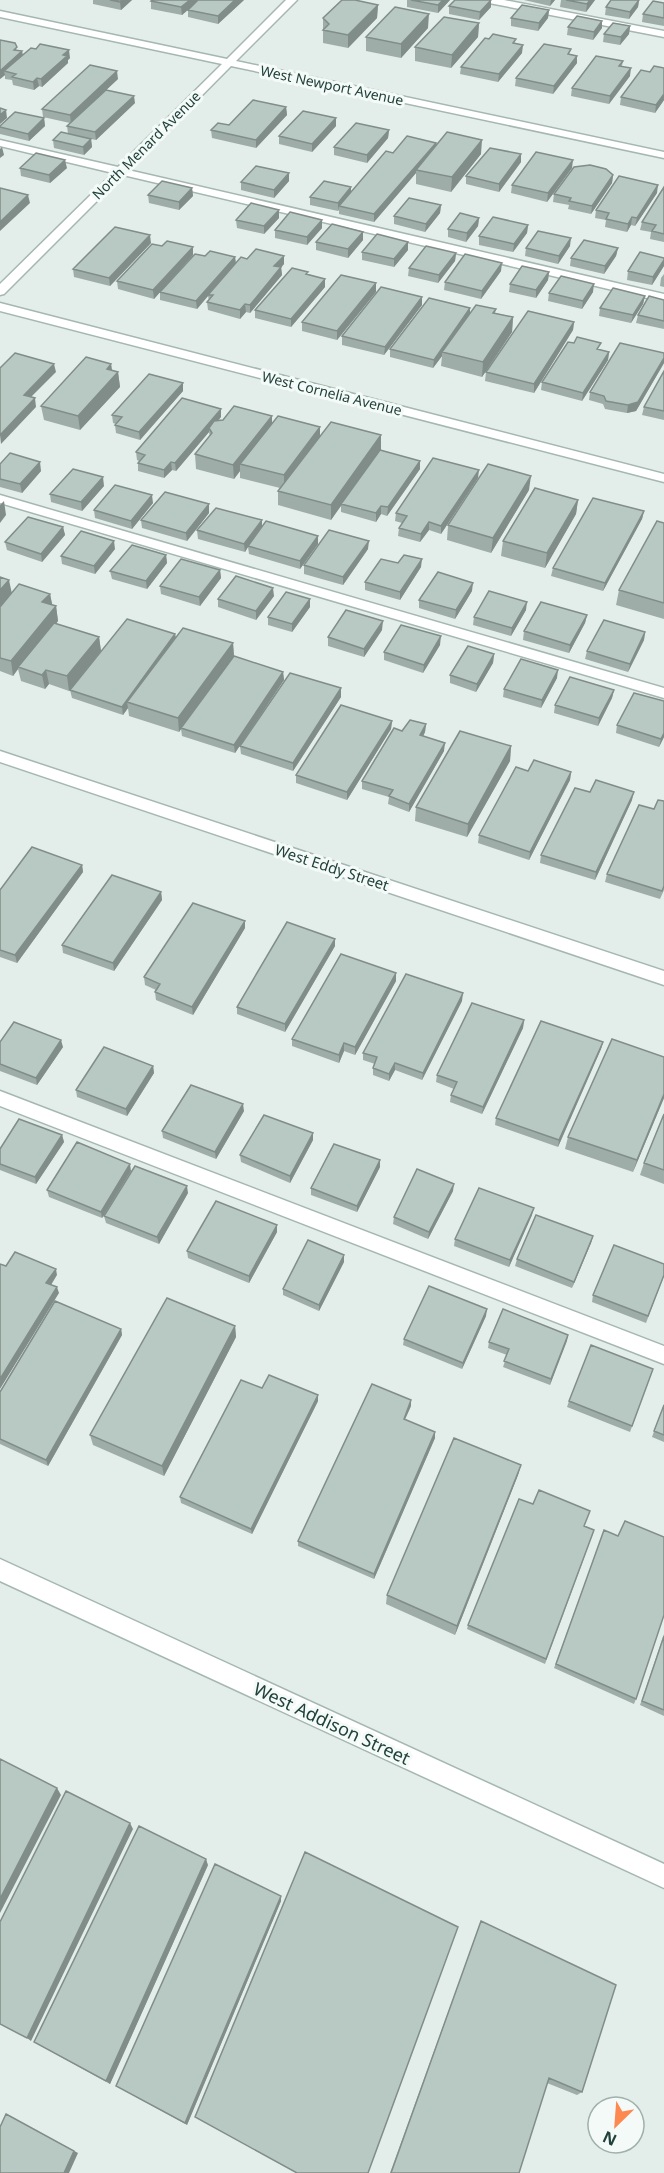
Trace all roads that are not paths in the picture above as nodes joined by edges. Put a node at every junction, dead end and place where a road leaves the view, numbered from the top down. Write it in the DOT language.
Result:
graph roads {
  1 [pos="292,0"];
  2 [pos="489,0"];
  3 [pos="0,14"];
  4 [pos="664,34"];
  5 [pos="229,63"];
  6 [pos="0,143"];
  7 [pos="664,155"];
  8 [pos="120,171"];
  9 [pos="0,291"];
  10 [pos="664,298"];
  11 [pos="0,307"];
  12 [pos="664,478"];
  13 [pos="0,499"];
  14 [pos="664,693"];
  15 [pos="0,756"];
  16 [pos="664,978"];
  17 [pos="0,1098"];
  18 [pos="664,1355"];
  19 [pos="0,1570"];
  20 [pos="664,1876"];
  1 -- 5 [label="street, North Menard Avenue"];
  2 -- 4 [label="street"];
  3 -- 5 [label="street, West Newport Avenue"];
  5 -- 7 [label="street, West Newport Avenue"];
  5 -- 8 [label="street, North Menard Avenue"];
  6 -- 8 [label="street"];
  8 -- 9 [label="street, North Menard Avenue"];
  8 -- 10 [label="street"];
  11 -- 12 [label="street, West Cornelia Avenue"];
  13 -- 14 [label="street"];
  15 -- 16 [label="street, West Eddy Street"];
  17 -- 18 [label="street"];
  19 -- 20 [label="street, West Addison Street"];
}
